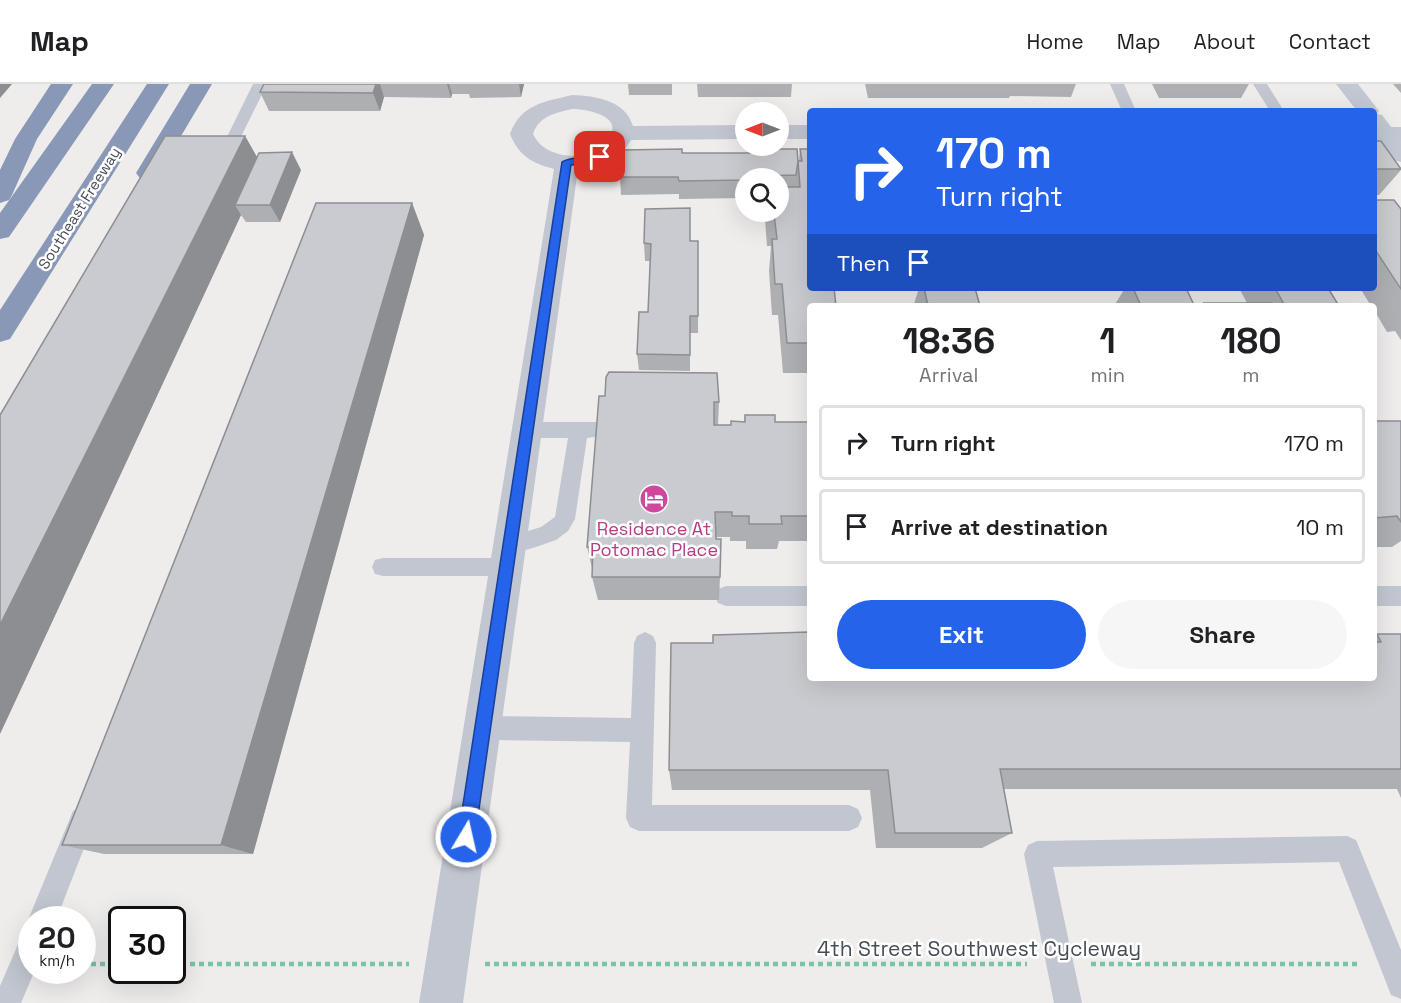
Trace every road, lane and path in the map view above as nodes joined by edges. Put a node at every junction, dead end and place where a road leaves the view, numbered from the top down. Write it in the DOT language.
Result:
graph roads {
  1 [pos="62,84"];
  2 [pos="103,84"];
  3 [pos="158,84"];
  4 [pos="201,84"];
  5 [pos="260,84"];
  6 [pos="1117,84"];
  7 [pos="1260,84"];
  8 [pos="1347,84"];
  9 [pos="573,93"];
  10 [pos="1129,108"];
  11 [pos="1275,108"];
  12 [pos="1366,108"];
  13 [pos="1382,131"];
  14 [pos="735,132"];
  15 [pos="789,132"];
  16 [pos="807,132"];
  17 [pos="624,133"];
  18 [pos="229,147"];
  19 [pos="1401,155"];
  20 [pos="567,162"];
  21 [pos="0,195"];
  22 [pos="134,197"];
  23 [pos="0,231"];
  24 [pos="0,332"];
  25 [pos="527,429"];
  26 [pos="579,429"];
  27 [pos="604,429"];
  28 [pos="508,556"];
  29 [pos="383,567"];
  30 [pos="726,596"];
  31 [pos="807,596"];
  32 [pos="1377,596"];
  33 [pos="1401,596"];
  34 [pos="645,643"];
  35 [pos="483,728"];
  36 [pos="642,730"];
  37 [pos="89,801"];
  38 [pos="849,818"];
  39 [pos="48,906"];
  40 [pos="186,964"];
  41 [pos="325,964"];
  42 [pos="558,964"];
  43 [pos="1060,964"];
  44 [pos="1397,974"];
  45 [pos="18,977"];
  46 [pos="7,1003"];
  47 [pos="441,1003"];
  48 [pos="1068,1003"];
  1 -- 21 [label="highway"];
  2 -- 23 [label="highway"];
  3 -- 24 [label="highway, Southeast Freeway"];
  4 -- 22 [label="highway"];
  5 -- 18 [label="lane"];
  6 -- 10 [label="lane"];
  7 -- 11 [label="lane"];
  8 -- 12 [label="main road"];
  9 -- 17 [label="street"];
  9 -- 20 [label="street"];
  13 -- 19 [label="main road"];
  14 -- 17 [label="street"];
  15 -- 16 [label="street"];
  17 -- 20 [label="street"];
  20 -- 25 [label="street"];
  25 -- 26 [label="lane"];
  25 -- 28 [label="street"];
  26 -- 27 [label="lane"];
  26 -- 28 [label="lane"];
  28 -- 29 [label="lane"];
  28 -- 35 [label="street"];
  30 -- 31 [label="lane"];
  32 -- 33 [label="lane"];
  34 -- 36 [label="lane"];
  35 -- 36 [label="lane"];
  35 -- 47 [label="street"];
  36 -- 38 [label="lane"];
  37 -- 39 [label="lane"];
  40 -- 41 [label="path"];
  42 -- 43 [label="path, 4th Street Southwest Cycleway"];
  43 -- 44 [label="path, 4th Street Southwest Cycleway"];
  43 -- 44 [label="lane"];
  43 -- 48 [label="lane"];
  45 -- 46 [label="lane"];
}
